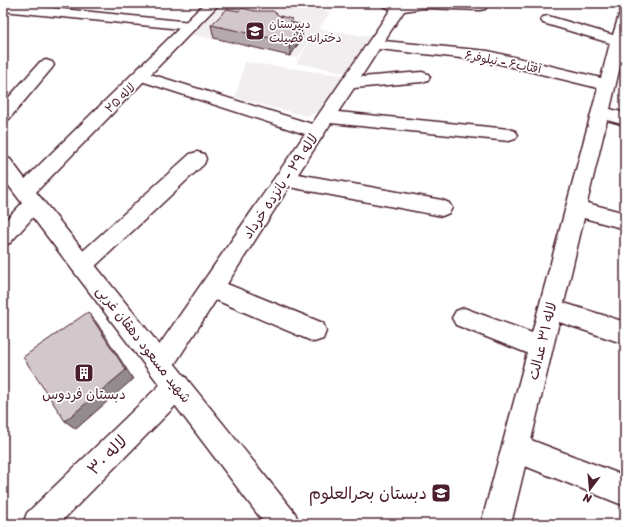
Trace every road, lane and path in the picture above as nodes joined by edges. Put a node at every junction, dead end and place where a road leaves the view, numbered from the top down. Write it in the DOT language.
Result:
graph roads {
  1 [pos="214,3"];
  2 [pos="394,5"];
  3 [pos="480,6"];
  4 [pos="3,7"];
  5 [pos="625,15"];
  6 [pos="548,20"];
  7 [pos="191,26"];
  8 [pos="618,41"];
  9 [pos="374,44"];
  10 [pos="46,65"];
  11 [pos="619,65"];
  12 [pos="141,76"];
  13 [pos="422,77"];
  14 [pos="348,83"];
  15 [pos="607,85"];
  16 [pos="601,112"];
  17 [pos="3,115"];
  18 [pos="625,119"];
  19 [pos="321,124"];
  20 [pos="509,135"];
  21 [pos="197,159"];
  22 [pos="3,164"];
  23 [pos="284,179"];
  24 [pos="29,197"];
  25 [pos="442,208"];
  26 [pos="576,208"];
  27 [pos="625,221"];
  28 [pos="3,237"];
  29 [pos="82,265"];
  30 [pos="211,288"];
  31 [pos="550,309"];
  32 [pos="464,318"];
  33 [pos="314,331"];
  34 [pos="625,333"];
  35 [pos="541,347"];
  36 [pos="160,365"];
  37 [pos="177,386"];
  38 [pos="515,448"];
  39 [pos="625,491"];
  40 [pos="38,524"];
  41 [pos="284,524"];
  42 [pos="496,524"];
  1 -- 7 [label="street, لاله ۲۵"];
  2 -- 3 [label="street"];
  2 -- 9 [label="street, لاله ۲۹ - پانزده خرداد"];
  4 -- 7 [label="street"];
  5 -- 8 [label="street, لاله ۳۱ عدالت"];
  6 -- 8 [label="street"];
  7 -- 12 [label="street, لاله ۲۵"];
  8 -- 11 [label="street, لاله ۳۱ عدالت"];
  9 -- 14 [label="street, لاله ۲۹ - پانزده خرداد"];
  9 -- 15 [label="street, آفتاب۶ - نیلوفر۶"];
  10 -- 17 [label="street"];
  11 -- 15 [label="street, لاله ۳۱ عدالت"];
  12 -- 19 [label="street"];
  12 -- 24 [label="street, لاله ۲۵"];
  13 -- 14 [label="street"];
  14 -- 19 [label="street, لاله ۲۹ - پانزده خرداد"];
  15 -- 16 [label="street, لاله ۳۱ عدالت"];
  16 -- 18 [label="street"];
  16 -- 26 [label="street, لاله ۳۱ عدالت"];
  19 -- 20 [label="street"];
  19 -- 23 [label="street, لاله ۲۹ - پانزده خرداد"];
  21 -- 29 [label="street"];
  22 -- 24 [label="street, شهید مسعود دهقان غربی"];
  23 -- 25 [label="street"];
  23 -- 30 [label="street, لاله ۲۹ - پانزده خرداد"];
  24 -- 28 [label="street, لاله ۲۵"];
  24 -- 29 [label="street, شهید مسعود دهقان غربی"];
  26 -- 27 [label="street"];
  26 -- 31 [label="street, لاله ۳۱ عدالت"];
  29 -- 36 [label="street, شهید مسعود دهقان غربی"];
  30 -- 33 [label="street"];
  30 -- 36 [label="street, لاله ۲۹ - پانزده خرداد"];
  31 -- 34 [label="street"];
  31 -- 35 [label="street, لاله ۳۱ عدالت"];
  32 -- 35 [label="street"];
  35 -- 38 [label="street, لاله ۳۱ عدالت"];
  36 -- 37 [label="street, شهید مسعود دهقان غربی"];
  37 -- 40 [label="street, لاله ۳۰"];
  37 -- 41 [label="street, شهید مسعود دهقان غربی"];
  38 -- 39 [label="street"];
  38 -- 42 [label="street, لاله ۳۱ عدالت"];
}
